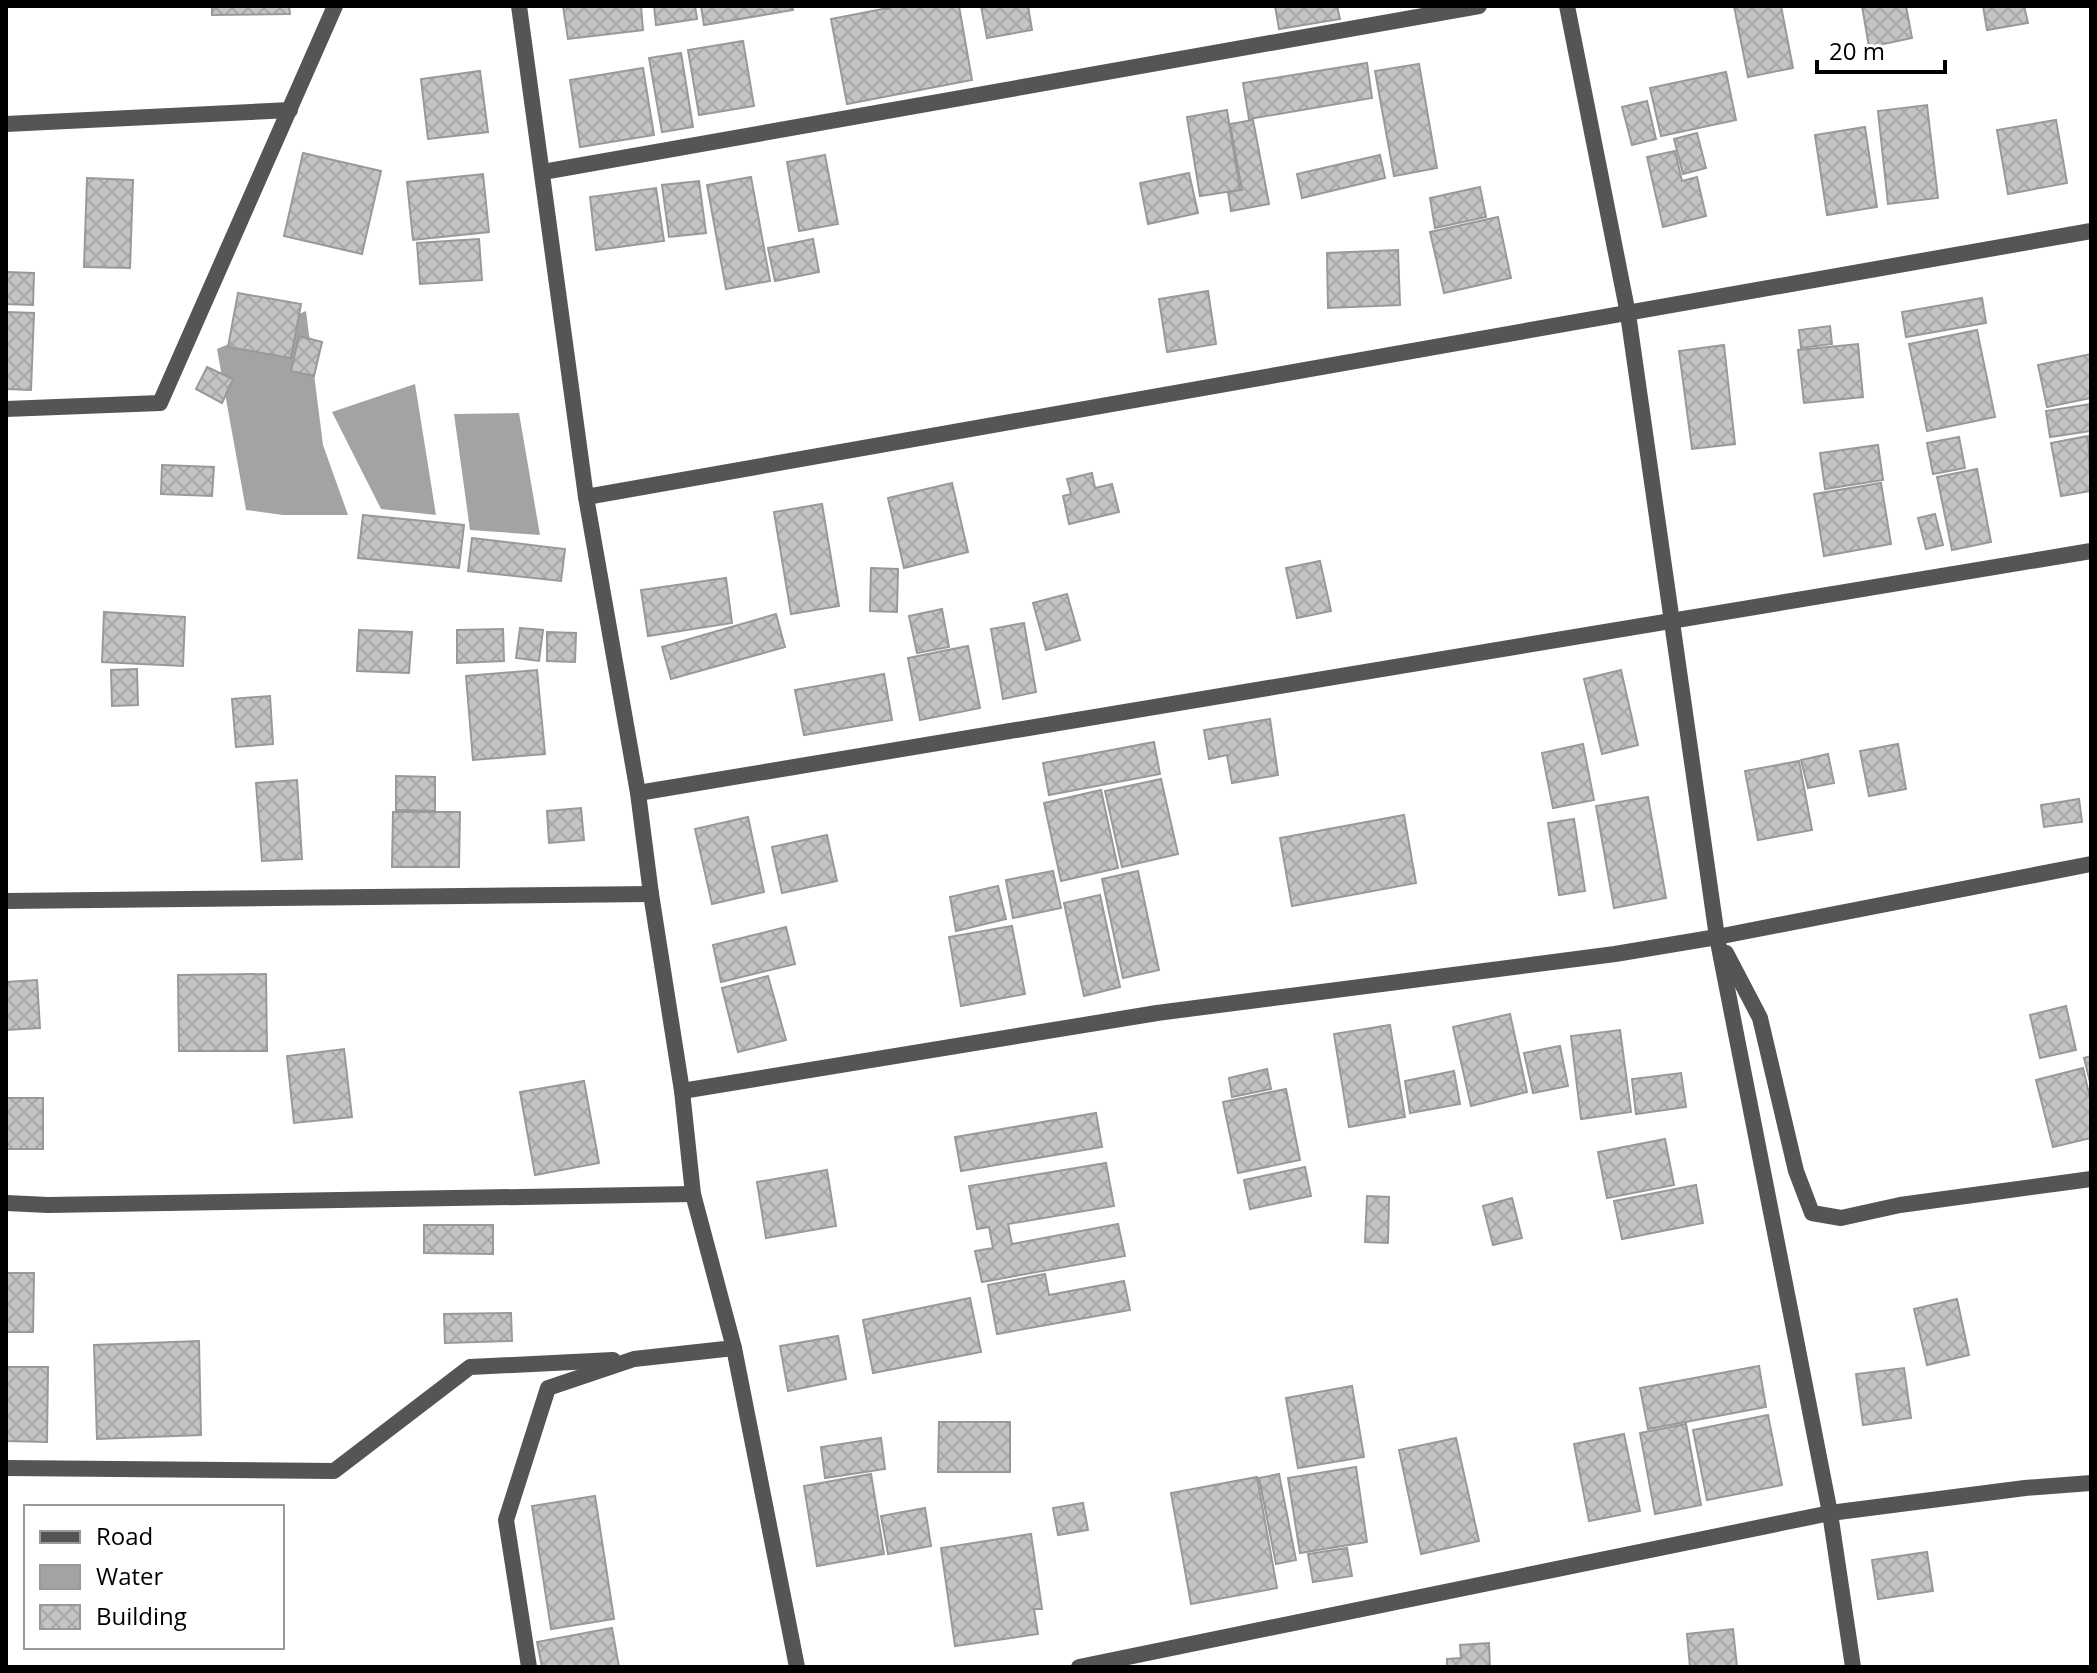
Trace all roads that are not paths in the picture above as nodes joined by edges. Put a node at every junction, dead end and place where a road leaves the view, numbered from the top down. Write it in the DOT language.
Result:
graph roads {
  1 [pos="335,6"];
  2 [pos="519,6"];
  3 [pos="1479,6"];
  4 [pos="1567,6"];
  5 [pos="290,110"];
  6 [pos="6,124"];
  7 [pos="543,172"];
  8 [pos="2091,231"];
  9 [pos="1628,314"];
  10 [pos="6,409"];
  11 [pos="586,497"];
  12 [pos="2091,551"];
  13 [pos="1673,620"];
  14 [pos="638,793"];
  15 [pos="2091,864"];
  16 [pos="651,894"];
  17 [pos="6,901"];
  18 [pos="1717,937"];
  19 [pos="682,1091"];
  20 [pos="2091,1179"];
  21 [pos="693,1194"];
  22 [pos="6,1203"];
  23 [pos="734,1348"];
  24 [pos="634,1359"];
  25 [pos="6,1468"];
  26 [pos="2091,1483"];
  27 [pos="1830,1513"];
  28 [pos="529,1667"];
  29 [pos="797,1667"];
  30 [pos="1079,1667"];
  31 [pos="1853,1667"];
  1 -- 5 [label="street"];
  2 -- 7 [label="street"];
  3 -- 7 [label="street"];
  4 -- 9 [label="street"];
  5 -- 6 [label="street"];
  5 -- 10 [label="street"];
  7 -- 11 [label="street"];
  8 -- 9 [label="street"];
  9 -- 11 [label="street"];
  9 -- 13 [label="street"];
  11 -- 14 [label="street"];
  12 -- 13 [label="street"];
  13 -- 14 [label="street"];
  13 -- 18 [label="street"];
  14 -- 16 [label="street"];
  15 -- 18 [label="street"];
  16 -- 17 [label="street"];
  16 -- 19 [label="street"];
  18 -- 19 [label="street"];
  18 -- 20 [label="street"];
  18 -- 27 [label="street"];
  19 -- 21 [label="street"];
  21 -- 22 [label="street"];
  21 -- 23 [label="street"];
  23 -- 24 [label="street"];
  23 -- 29 [label="street"];
  24 -- 25 [label="street"];
  24 -- 28 [label="street"];
  26 -- 27 [label="street"];
  27 -- 30 [label="street"];
  27 -- 31 [label="street"];
}
